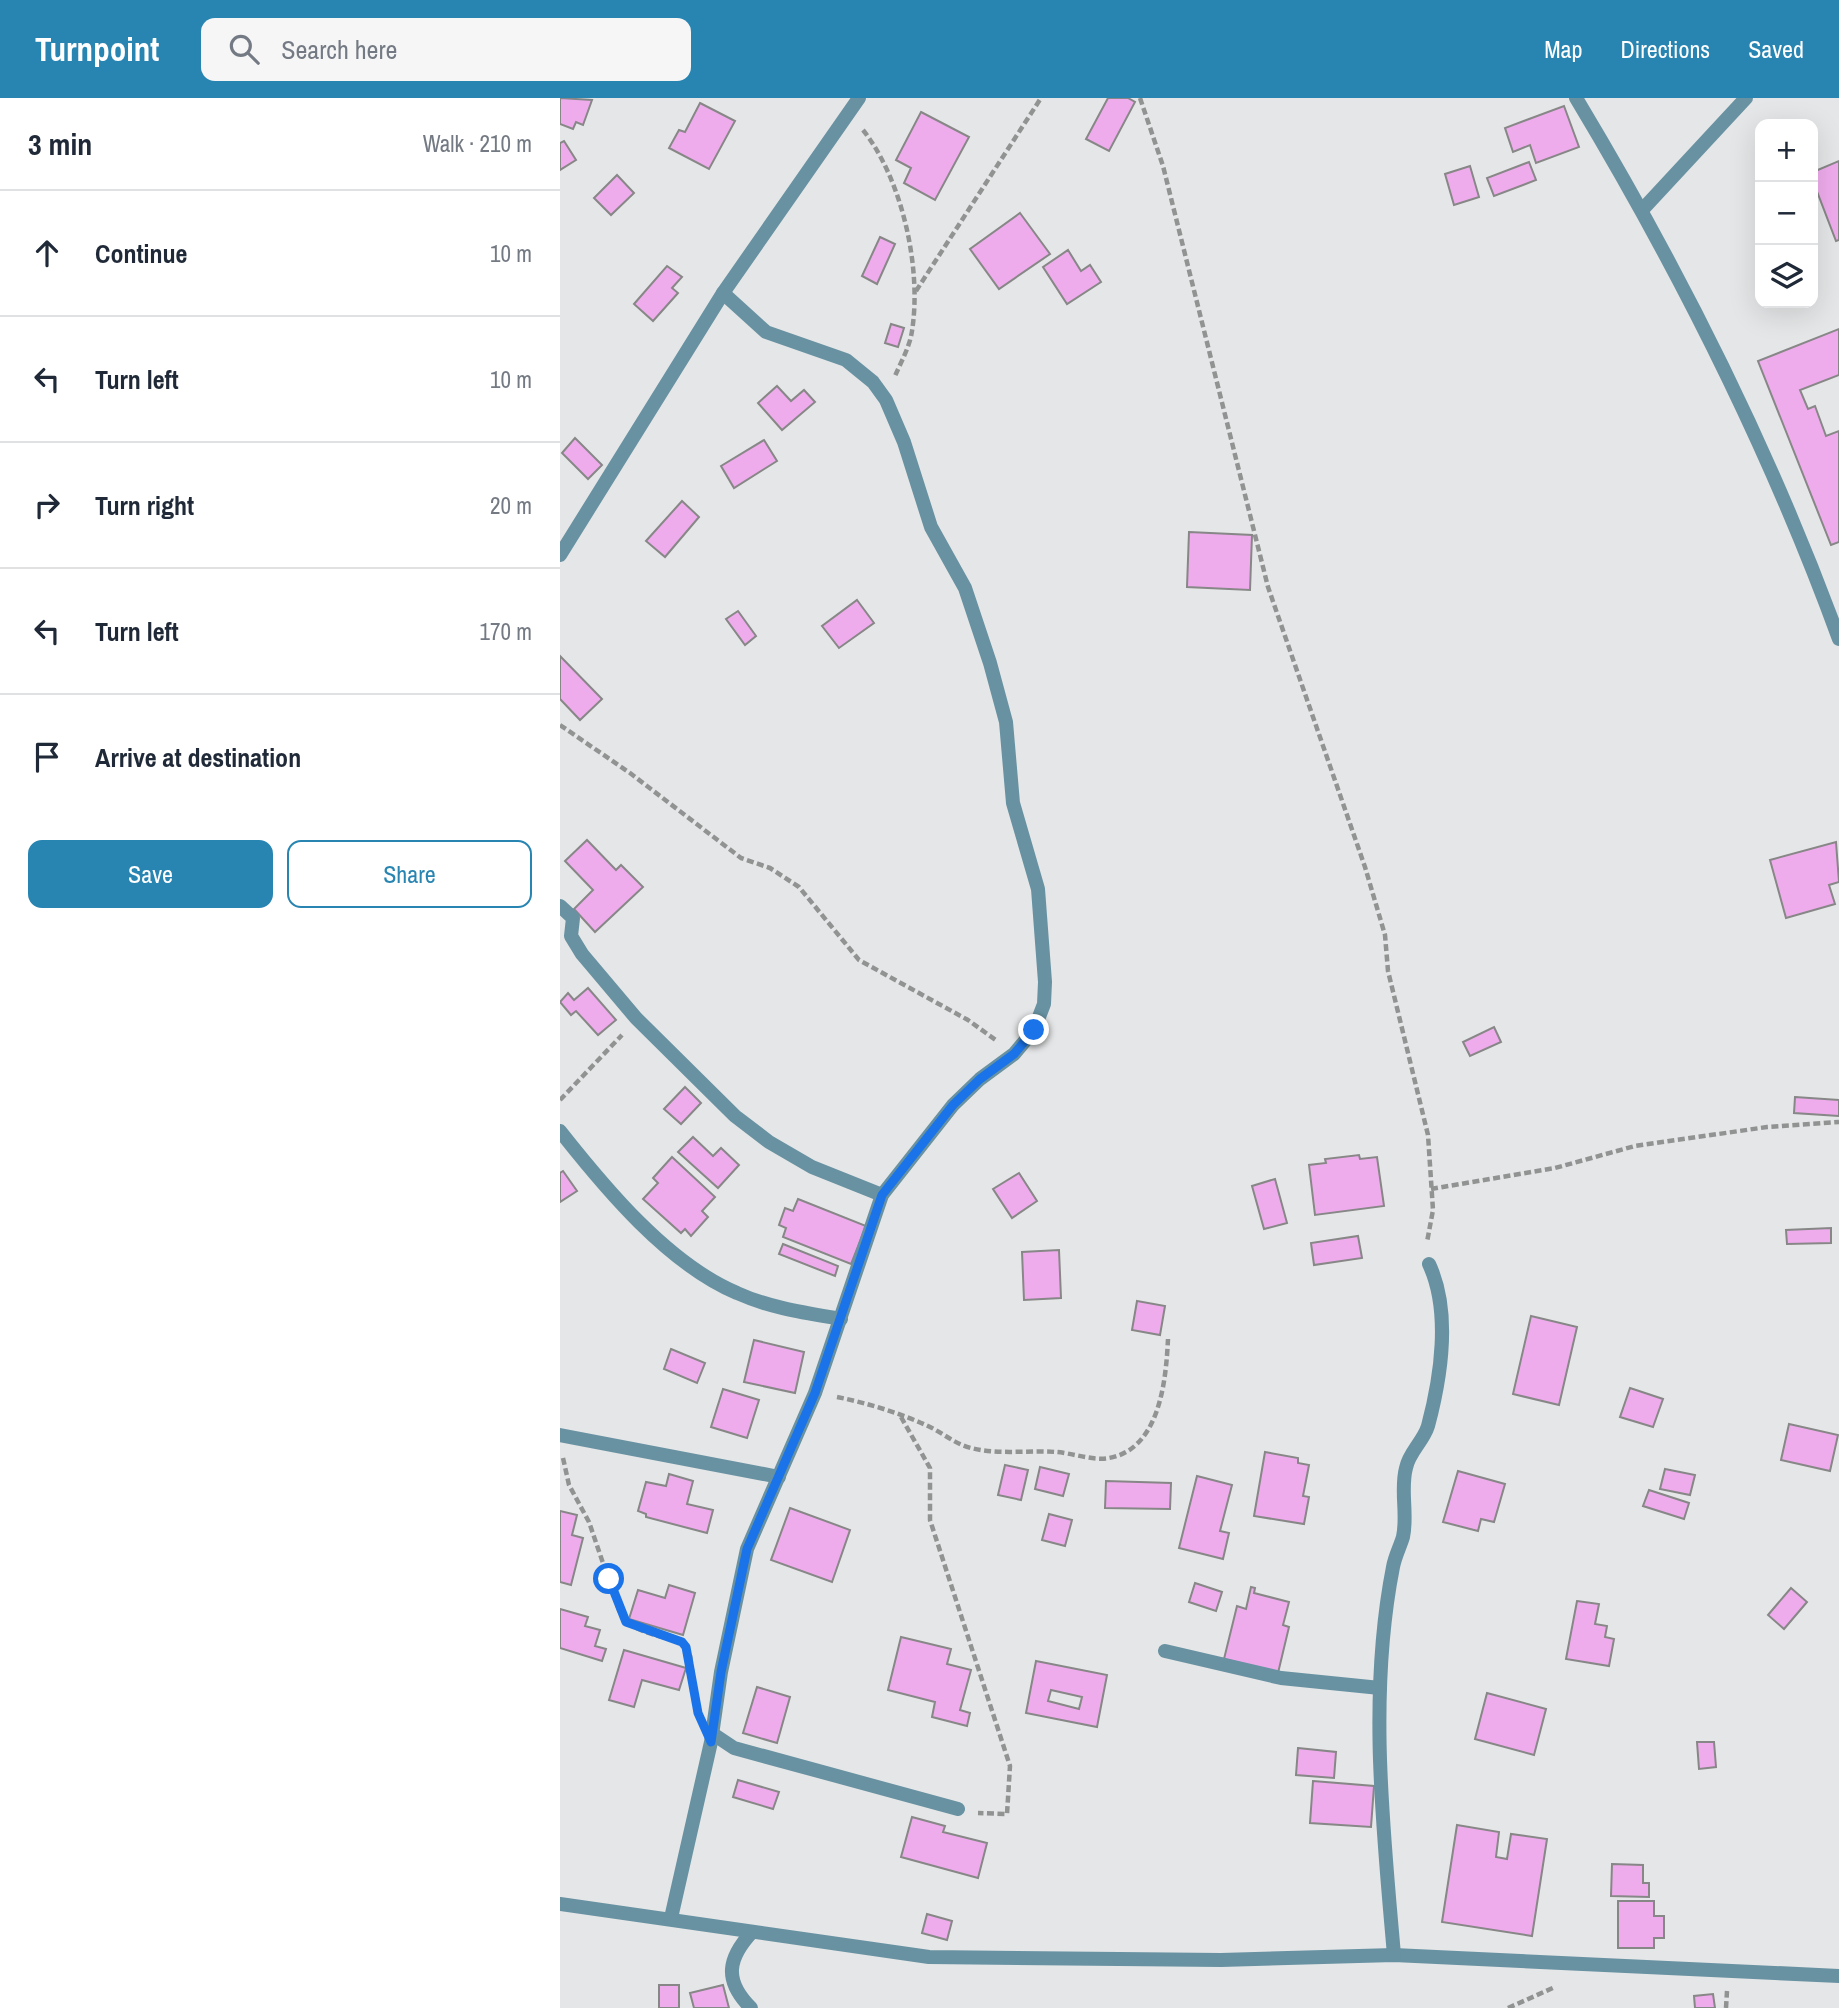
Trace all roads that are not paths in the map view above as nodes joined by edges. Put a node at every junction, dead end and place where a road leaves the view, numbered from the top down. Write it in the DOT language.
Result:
graph roads {
  1 [pos="859,98"];
  2 [pos="1576,98"];
  3 [pos="1746,98"];
  4 [pos="1643,209"];
  5 [pos="723,293"];
  6 [pos="560,555"];
  7 [pos="1839,639"];
  8 [pos="560,906"];
  9 [pos="560,1131"];
  10 [pos="882,1195"];
  11 [pos="1429,1264"];
  12 [pos="841,1319"];
  13 [pos="560,1436"];
  14 [pos="779,1477"];
  15 [pos="1165,1651"];
  16 [pos="1381,1688"];
  17 [pos="713,1734"];
  18 [pos="958,1809"];
  19 [pos="560,1904"];
  20 [pos="671,1917"];
  21 [pos="752,1932"];
  22 [pos="1394,1955"];
  23 [pos="1839,1976"];
  24 [pos="751,2008"];
  1 -- 5 [label="street"];
  2 -- 4 [label="street"];
  3 -- 4 [label="street"];
  4 -- 7 [label="street"];
  5 -- 6 [label="street"];
  5 -- 10 [label="street"];
  8 -- 10 [label="street"];
  9 -- 12 [label="street"];
  10 -- 12 [label="street"];
  11 -- 16 [label="street"];
  12 -- 14 [label="street"];
  13 -- 14 [label="street"];
  14 -- 17 [label="street"];
  15 -- 16 [label="street"];
  16 -- 22 [label="street"];
  17 -- 18 [label="street"];
  17 -- 20 [label="street"];
  19 -- 20 [label="street"];
  20 -- 21 [label="street"];
  21 -- 22 [label="street"];
  21 -- 24 [label="street"];
  22 -- 23 [label="street"];
}
